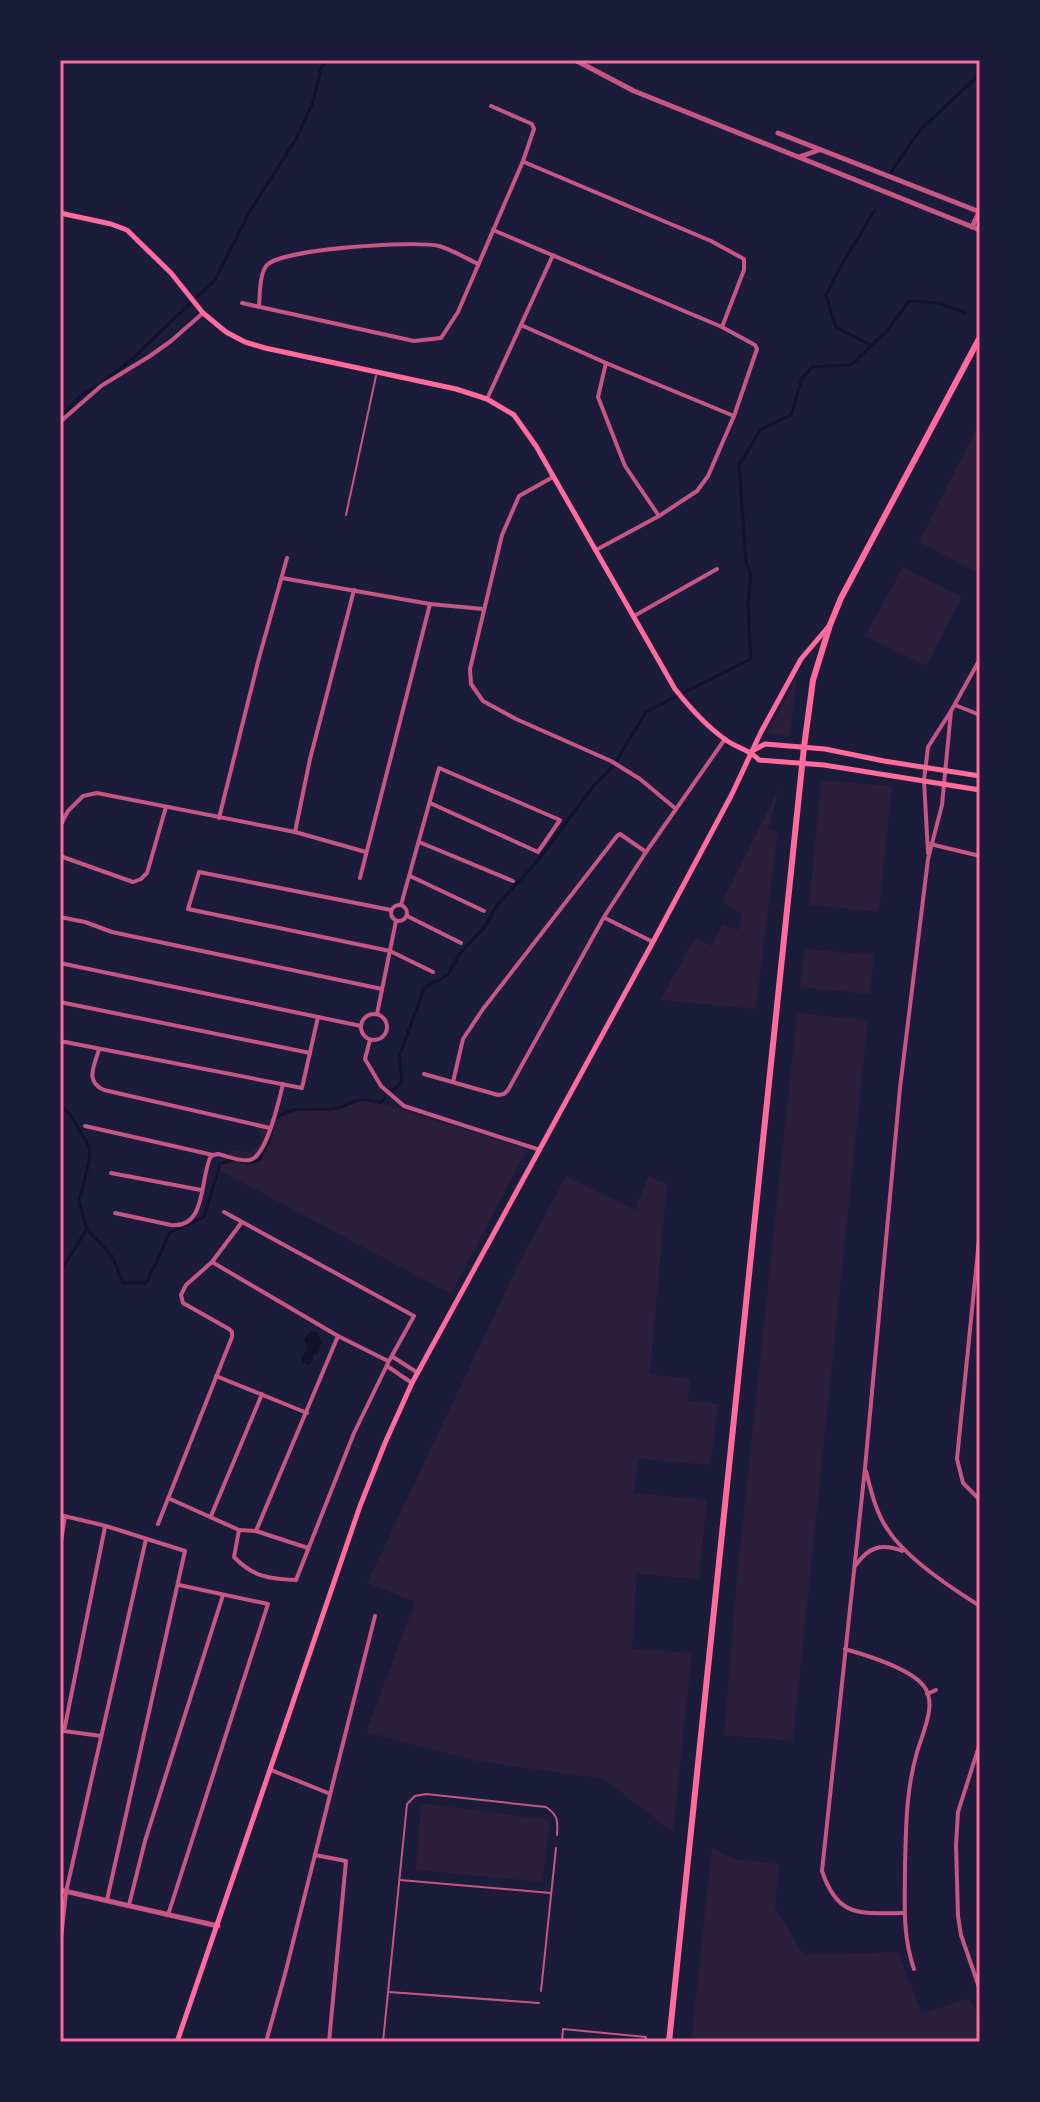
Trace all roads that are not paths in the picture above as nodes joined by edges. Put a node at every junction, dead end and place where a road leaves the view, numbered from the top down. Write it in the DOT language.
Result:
graph roads {
  1 [pos="575,60"];
  2 [pos="491,106"];
  3 [pos="778,133"];
  4 [pos="819,150"];
  5 [pos="798,157"];
  6 [pos="523,161"];
  7 [pos="979,212"];
  8 [pos="60,213"];
  9 [pos="972,227"];
  10 [pos="493,230"];
  11 [pos="980,230"];
  12 [pos="553,255"];
  13 [pos="479,264"];
  14 [pos="242,303"];
  15 [pos="259,307"];
  16 [pos="203,313"];
  17 [pos="521,325"];
  18 [pos="722,327"];
  19 [pos="980,337"];
  20 [pos="606,363"];
  21 [pos="376,372"];
  22 [pos="487,399"];
  23 [pos="734,416"];
  24 [pos="60,422"];
  25 [pos="554,477"];
  26 [pos="346,515"];
  27 [pos="659,516"];
  28 [pos="596,550"];
  29 [pos="287,558"];
  30 [pos="717,569"];
  31 [pos="282,578"];
  32 [pos="354,590"];
  33 [pos="430,604"];
  34 [pos="483,609"];
  35 [pos="634,616"];
  36 [pos="830,625"];
  37 [pos="980,659"];
  38 [pos="953,708"];
  39 [pos="980,715"];
  40 [pos="725,739"];
  41 [pos="804,747"];
  42 [pos="751,752"];
  43 [pos="802,762"];
  44 [pos="926,767"];
  45 [pos="945,769"];
  46 [pos="980,776"];
  47 [pos="924,780"];
  48 [pos="943,783"];
  49 [pos="980,790"];
  50 [pos="430,803"];
  51 [pos="166,807"];
  52 [pos="676,809"];
  53 [pos="219,818"];
  54 [pos="60,826"];
  55 [pos="295,832"];
  56 [pos="419,842"];
  57 [pos="930,844"];
  58 [pos="366,852"];
  59 [pos="646,852"];
  60 [pos="60,856"];
  61 [pos="980,856"];
  62 [pos="410,876"];
  63 [pos="360,878"];
  64 [pos="513,881"];
  65 [pos="401,905"];
  66 [pos="391,910"];
  67 [pos="484,911"];
  68 [pos="407,916"];
  69 [pos="60,917"];
  70 [pos="604,917"];
  71 [pos="396,921"];
  72 [pos="653,942"];
  73 [pos="461,943"];
  74 [pos="390,951"];
  75 [pos="60,963"];
  76 [pos="433,972"];
  77 [pos="382,989"];
  78 [pos="63,1002"];
  79 [pos="377,1014"];
  80 [pos="318,1017"];
  81 [pos="361,1026"];
  82 [pos="370,1040"];
  83 [pos="60,1041"];
  84 [pos="99,1049"];
  85 [pos="310,1053"];
  86 [pos="424,1074"];
  87 [pos="453,1082"];
  88 [pos="283,1084"];
  89 [pos="85,1126"];
  90 [pos="270,1128"];
  91 [pos="540,1150"];
  92 [pos="213,1155"];
  93 [pos="111,1173"];
  94 [pos="201,1190"];
  95 [pos="224,1212"];
  96 [pos="115,1213"];
  97 [pos="242,1222"];
  98 [pos="980,1230"];
  99 [pos="212,1262"];
  100 [pos="338,1336"];
  101 [pos="389,1361"];
  102 [pos="418,1373"];
  103 [pos="216,1376"];
  104 [pos="412,1383"];
  105 [pos="262,1394"];
  106 [pos="307,1413"];
  107 [pos="865,1468"];
  108 [pos="168,1498"];
  109 [pos="980,1500"];
  110 [pos="63,1516"];
  111 [pos="211,1516"];
  112 [pos="158,1524"];
  113 [pos="106,1526"];
  114 [pos="239,1530"];
  115 [pos="256,1531"];
  116 [pos="146,1539"];
  117 [pos="60,1548"];
  118 [pos="308,1548"];
  119 [pos="906,1552"];
  120 [pos="854,1567"];
  121 [pos="178,1585"];
  122 [pos="223,1595"];
  123 [pos="980,1606"];
  124 [pos="375,1616"];
  125 [pos="845,1649"];
  126 [pos="936,1690"];
  127 [pos="927,1694"];
  128 [pos="60,1709"];
  129 [pos="68,1711"];
  130 [pos="101,1736"];
  131 [pos="980,1743"];
  132 [pos="271,1770"];
  133 [pos="329,1793"];
  134 [pos="557,1835"];
  135 [pos="556,1848"];
  136 [pos="315,1855"];
  137 [pos="399,1880"];
  138 [pos="63,1891"];
  139 [pos="551,1893"];
  140 [pos="107,1900"];
  141 [pos="129,1905"];
  142 [pos="904,1913"];
  143 [pos="168,1915"];
  144 [pos="218,1926"];
  145 [pos="60,1948"];
  146 [pos="914,1969"];
  147 [pos="980,1990"];
  148 [pos="541,1991"];
  149 [pos="388,1992"];
  150 [pos="539,2003"];
  151 [pos="177,2042"];
  152 [pos="266,2042"];
  153 [pos="329,2042"];
  154 [pos="383,2042"];
  155 [pos="562,2042"];
  156 [pos="645,2042"];
  157 [pos="669,2042"];
  1 -- 5 [label="street"];
  2 -- 6 [label="street"];
  3 -- 4 [label="street"];
  4 -- 5 [label="street"];
  4 -- 7 [label="street"];
  5 -- 9 [label="street"];
  6 -- 10 [label="street"];
  6 -- 18 [label="street"];
  7 -- 9 [label="street"];
  8 -- 16 [label="main road"];
  9 -- 11 [label="street"];
  10 -- 12 [label="street"];
  10 -- 13 [label="street"];
  12 -- 17 [label="street"];
  12 -- 18 [label="street"];
  13 -- 15 [label="street"];
  13 -- 15 [label="street"];
  14 -- 15 [label="street"];
  16 -- 21 [label="main road"];
  16 -- 24 [label="street"];
  17 -- 20 [label="street"];
  17 -- 22 [label="street"];
  18 -- 23 [label="street"];
  19 -- 36 [label="highway"];
  20 -- 23 [label="street"];
  20 -- 27 [label="street"];
  21 -- 22 [label="main road"];
  21 -- 26 [label="lane"];
  22 -- 25 [label="main road"];
  23 -- 27 [label="street"];
  25 -- 28 [label="main road"];
  25 -- 34 [label="street"];
  27 -- 28 [label="street"];
  28 -- 35 [label="main road"];
  29 -- 31 [label="street"];
  30 -- 35 [label="street"];
  31 -- 32 [label="street"];
  31 -- 53 [label="street"];
  32 -- 33 [label="street"];
  32 -- 55 [label="street"];
  33 -- 34 [label="street"];
  33 -- 58 [label="street"];
  34 -- 52 [label="street"];
  35 -- 40 [label="main road"];
  36 -- 41 [label="highway"];
  36 -- 42 [label="main road"];
  37 -- 38 [label="street"];
  38 -- 39 [label="street"];
  38 -- 44 [label="street"];
  38 -- 45 [label="street"];
  40 -- 42 [label="main road"];
  40 -- 52 [label="street"];
  41 -- 42 [label="main road"];
  41 -- 43 [label="highway"];
  41 -- 44 [label="main road"];
  42 -- 43 [label="main road"];
  42 -- 72 [label="main road"];
  43 -- 47 [label="main road"];
  43 -- 157 [label="highway"];
  44 -- 45 [label="main road"];
  44 -- 47 [label="street"];
  45 -- 46 [label="main road"];
  45 -- 48 [label="street"];
  47 -- 48 [label="main road"];
  47 -- 57 [label="street"];
  48 -- 49 [label="main road"];
  48 -- 57 [label="street"];
  50 -- 50 [label="street"];
  50 -- 56 [label="street"];
  51 -- 53 [label="street"];
  51 -- 54 [label="street"];
  51 -- 60 [label="street"];
  52 -- 59 [label="street"];
  53 -- 55 [label="street"];
  55 -- 58 [label="street"];
  56 -- 62 [label="street"];
  56 -- 64 [label="street"];
  57 -- 61 [label="street"];
  57 -- 107 [label="street"];
  58 -- 63 [label="street"];
  59 -- 70 [label="street"];
  59 -- 87 [label="street"];
  62 -- 65 [label="street"];
  62 -- 67 [label="street"];
  65 -- 66 [label="street"];
  65 -- 68 [label="street"];
  66 -- 71 [label="street"];
  66 -- 74 [label="street"];
  68 -- 71 [label="street"];
  68 -- 73 [label="street"];
  69 -- 77 [label="street"];
  70 -- 72 [label="street"];
  70 -- 87 [label="street"];
  71 -- 74 [label="street"];
  72 -- 91 [label="main road"];
  74 -- 76 [label="street"];
  74 -- 77 [label="street"];
  75 -- 80 [label="street"];
  77 -- 79 [label="street"];
  78 -- 85 [label="street"];
  79 -- 81 [label="street"];
  79 -- 82 [label="street"];
  80 -- 81 [label="street"];
  80 -- 85 [label="street"];
  81 -- 82 [label="street"];
  82 -- 91 [label="street"];
  83 -- 84 [label="street"];
  84 -- 88 [label="street"];
  84 -- 90 [label="street"];
  85 -- 88 [label="street"];
  86 -- 87 [label="street"];
  88 -- 90 [label="street"];
  89 -- 92 [label="street"];
  90 -- 92 [label="street"];
  91 -- 102 [label="main road"];
  92 -- 94 [label="street"];
  93 -- 94 [label="street"];
  94 -- 96 [label="street"];
  95 -- 97 [label="street"];
  97 -- 99 [label="street"];
  97 -- 101 [label="street"];
  98 -- 109 [label="street"];
  99 -- 100 [label="street"];
  99 -- 103 [label="street"];
  100 -- 101 [label="street"];
  100 -- 106 [label="street"];
  101 -- 102 [label="street"];
  101 -- 104 [label="street"];
  101 -- 118 [label="street"];
  102 -- 104 [label="main road"];
  103 -- 105 [label="street"];
  103 -- 108 [label="street"];
  104 -- 132 [label="main road"];
  105 -- 106 [label="street"];
  105 -- 111 [label="street"];
  106 -- 115 [label="street"];
  107 -- 119 [label="street"];
  107 -- 120 [label="street"];
  108 -- 111 [label="street"];
  108 -- 112 [label="street"];
  110 -- 113 [label="street"];
  110 -- 117 [label="street"];
  111 -- 114 [label="street"];
  113 -- 116 [label="street"];
  113 -- 129 [label="street"];
  114 -- 115 [label="street"];
  114 -- 118 [label="street"];
  115 -- 118 [label="street"];
  116 -- 121 [label="street"];
  116 -- 130 [label="street"];
  119 -- 120 [label="street"];
  119 -- 123 [label="street"];
  120 -- 125 [label="street"];
  121 -- 122 [label="street"];
  121 -- 140 [label="street"];
  122 -- 141 [label="street"];
  122 -- 143 [label="street"];
  124 -- 133 [label="street"];
  125 -- 127 [label="street"];
  125 -- 142 [label="street"];
  126 -- 127 [label="street"];
  127 -- 142 [label="street"];
  128 -- 129 [label="street"];
  129 -- 130 [label="street"];
  130 -- 138 [label="street"];
  131 -- 147 [label="street"];
  132 -- 133 [label="street"];
  132 -- 144 [label="main road"];
  133 -- 136 [label="street"];
  134 -- 137 [label="lane"];
  135 -- 139 [label="lane"];
  136 -- 152 [label="street"];
  136 -- 153 [label="street"];
  137 -- 139 [label="lane"];
  137 -- 149 [label="lane"];
  138 -- 140 [label="street"];
  138 -- 145 [label="street"];
  139 -- 148 [label="lane"];
  140 -- 141 [label="street"];
  141 -- 143 [label="street"];
  142 -- 146 [label="street"];
  143 -- 144 [label="street"];
  144 -- 151 [label="main road"];
  149 -- 150 [label="lane"];
  149 -- 154 [label="lane"];
  155 -- 156 [label="lane"];
}
